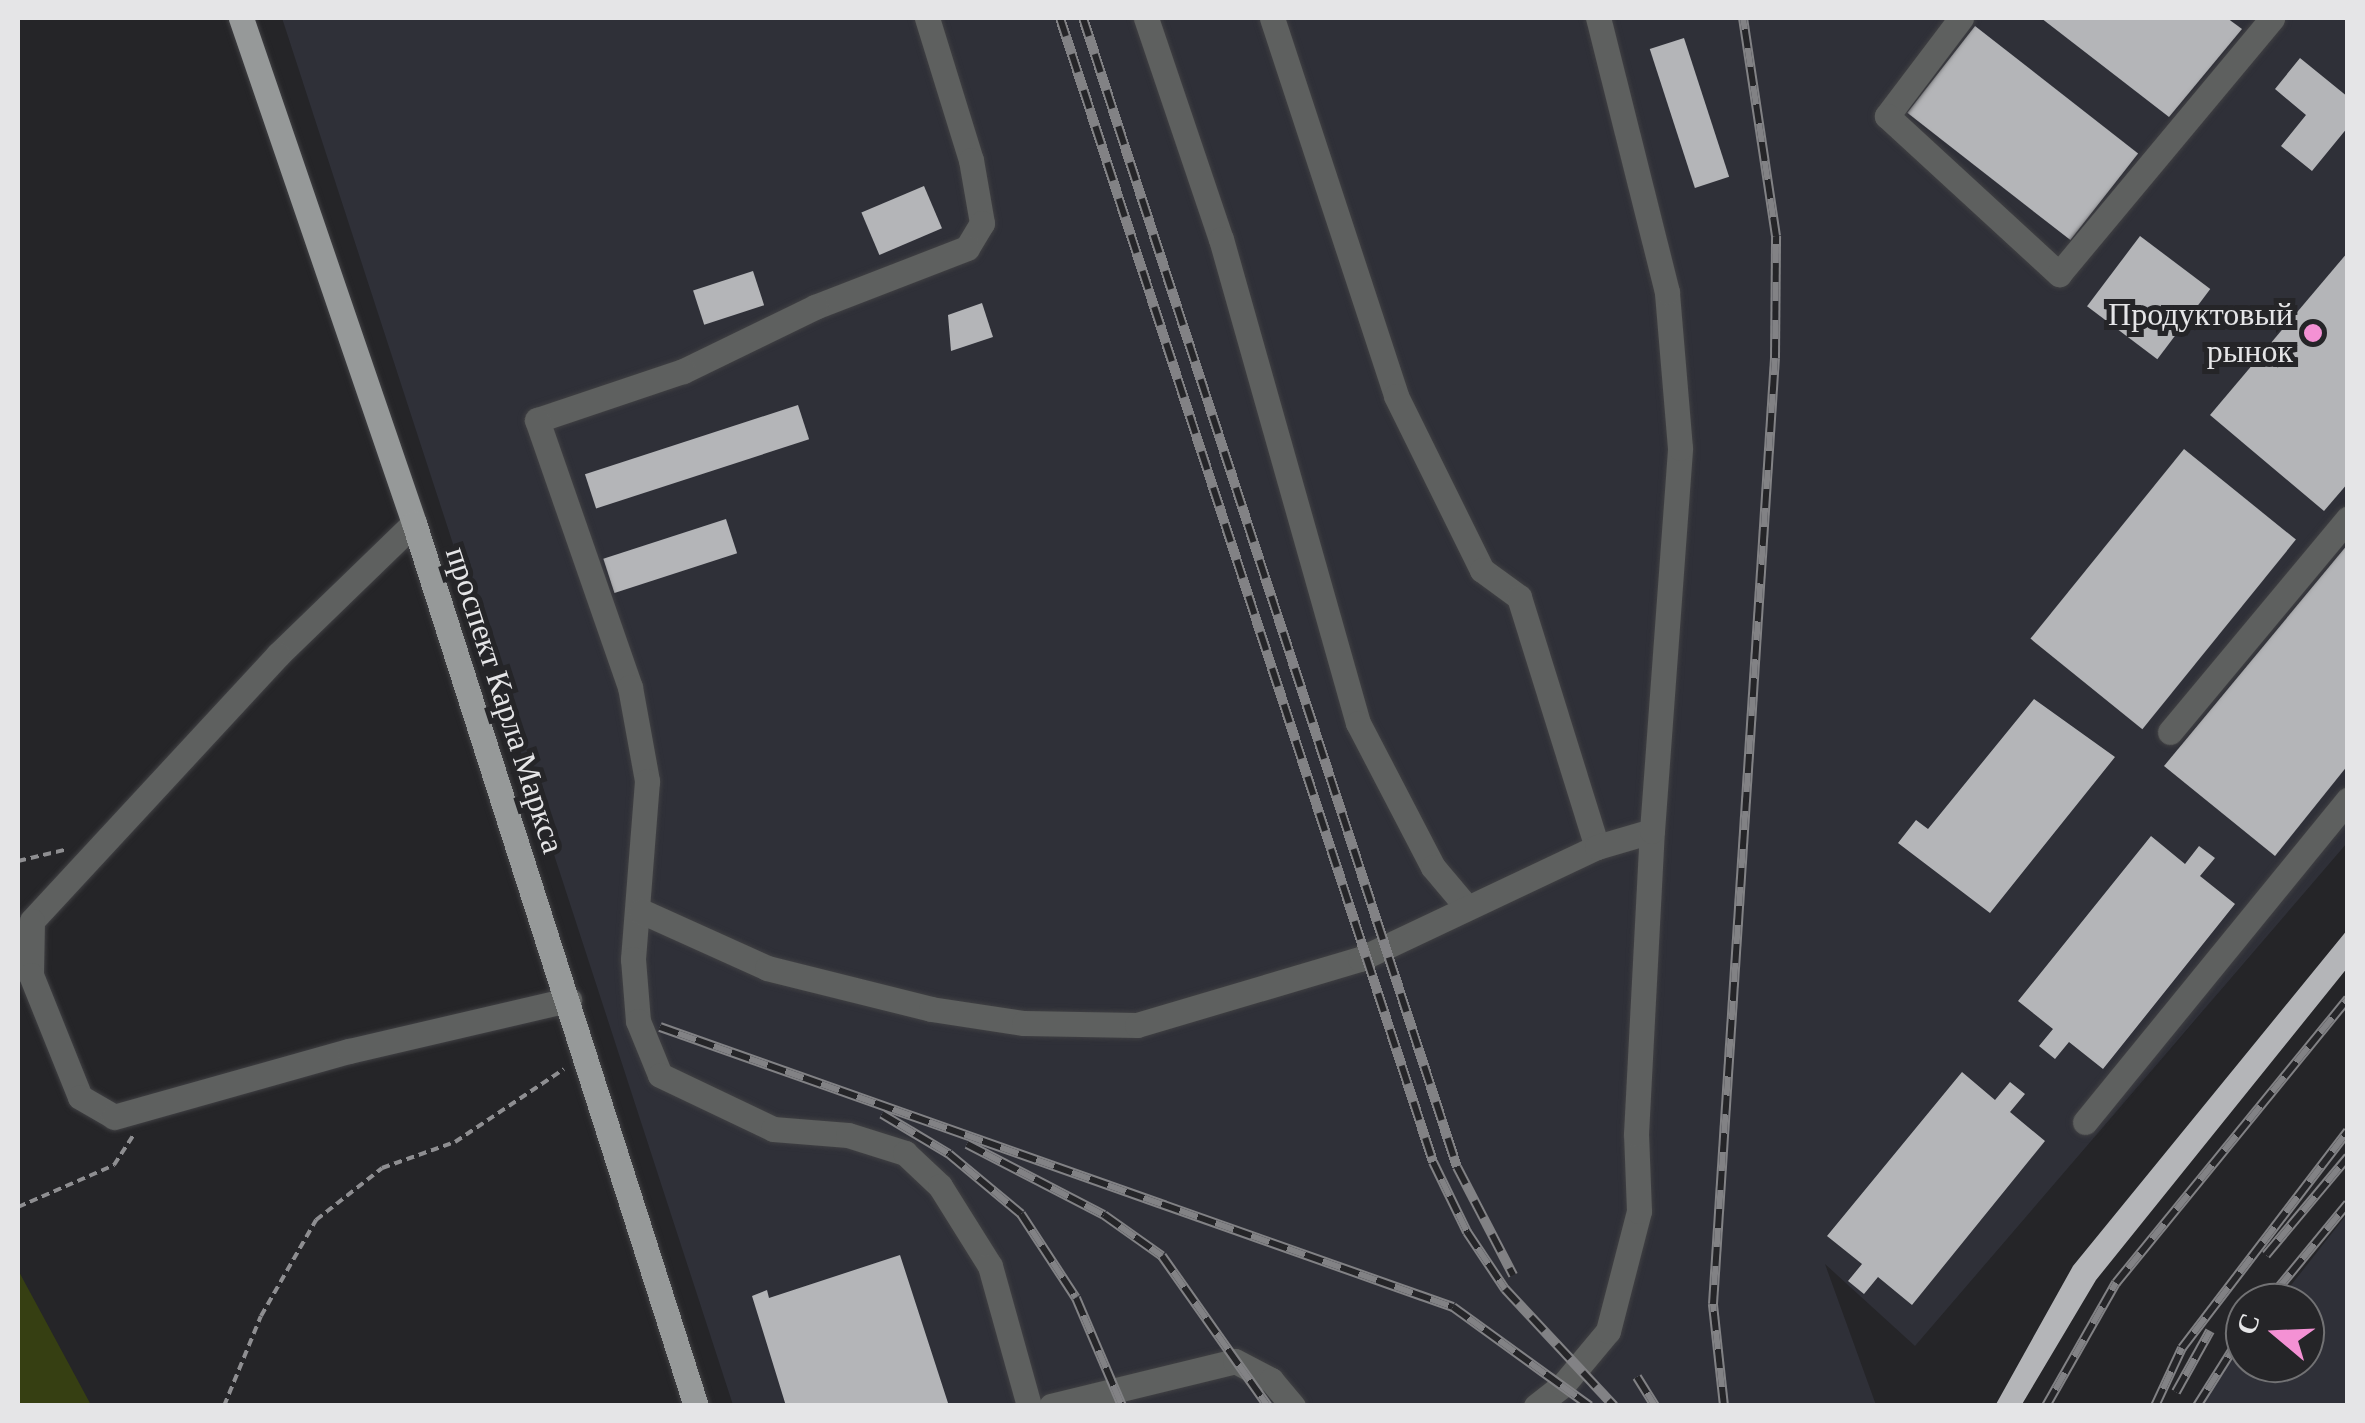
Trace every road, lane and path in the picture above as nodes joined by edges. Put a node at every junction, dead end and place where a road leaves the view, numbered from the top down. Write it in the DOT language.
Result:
graph roads {
  1 [pos="241,18"];
  2 [pos="927,18"];
  3 [pos="1146,18"];
  4 [pos="1272,18"];
  5 [pos="1598,18"];
  6 [pos="1961,18"];
  7 [pos="2272,18"];
  8 [pos="2348,518"];
  9 [pos="414,523"];
  10 [pos="2170,732"];
  11 [pos="2348,800"];
  12 [pos="1652,831"];
  13 [pos="74,847"];
  14 [pos="1597,847"];
  15 [pos="18,861"];
  16 [pos="1465,905"];
  17 [pos="641,911"];
  18 [pos="570,1000"];
  19 [pos="584,1052"];
  20 [pos="150,1108"];
  21 [pos="2085,1122"];
  22 [pos="18,1207"];
  23 [pos="224,1406"];
  24 [pos="696,1406"];
  25 [pos="1029,1406"];
  26 [pos="1050,1406"];
  27 [pos="1293,1406"];
  28 [pos="1536,1406"];
  1 -- 9 [label="main road, проспект Карла Маркса"];
  2 -- 17 [label="lane"];
  3 -- 16 [label="lane"];
  4 -- 14 [label="lane"];
  5 -- 12 [label="lane"];
  6 -- 7 [label="lane"];
  8 -- 10 [label="lane"];
  9 -- 18 [label="main road, проспект Карла Маркса"];
  9 -- 20 [label="lane"];
  11 -- 21 [label="lane"];
  12 -- 14 [label="lane"];
  12 -- 28 [label="lane"];
  13 -- 15 [label="path"];
  14 -- 16 [label="lane"];
  16 -- 17 [label="lane"];
  17 -- 25 [label="lane"];
  18 -- 19 [label="main road, проспект Карла Маркса"];
  18 -- 20 [label="lane"];
  19 -- 23 [label="path"];
  19 -- 24 [label="main road, проспект Карла Маркса"];
  20 -- 22 [label="path"];
  26 -- 27 [label="lane"];
}
